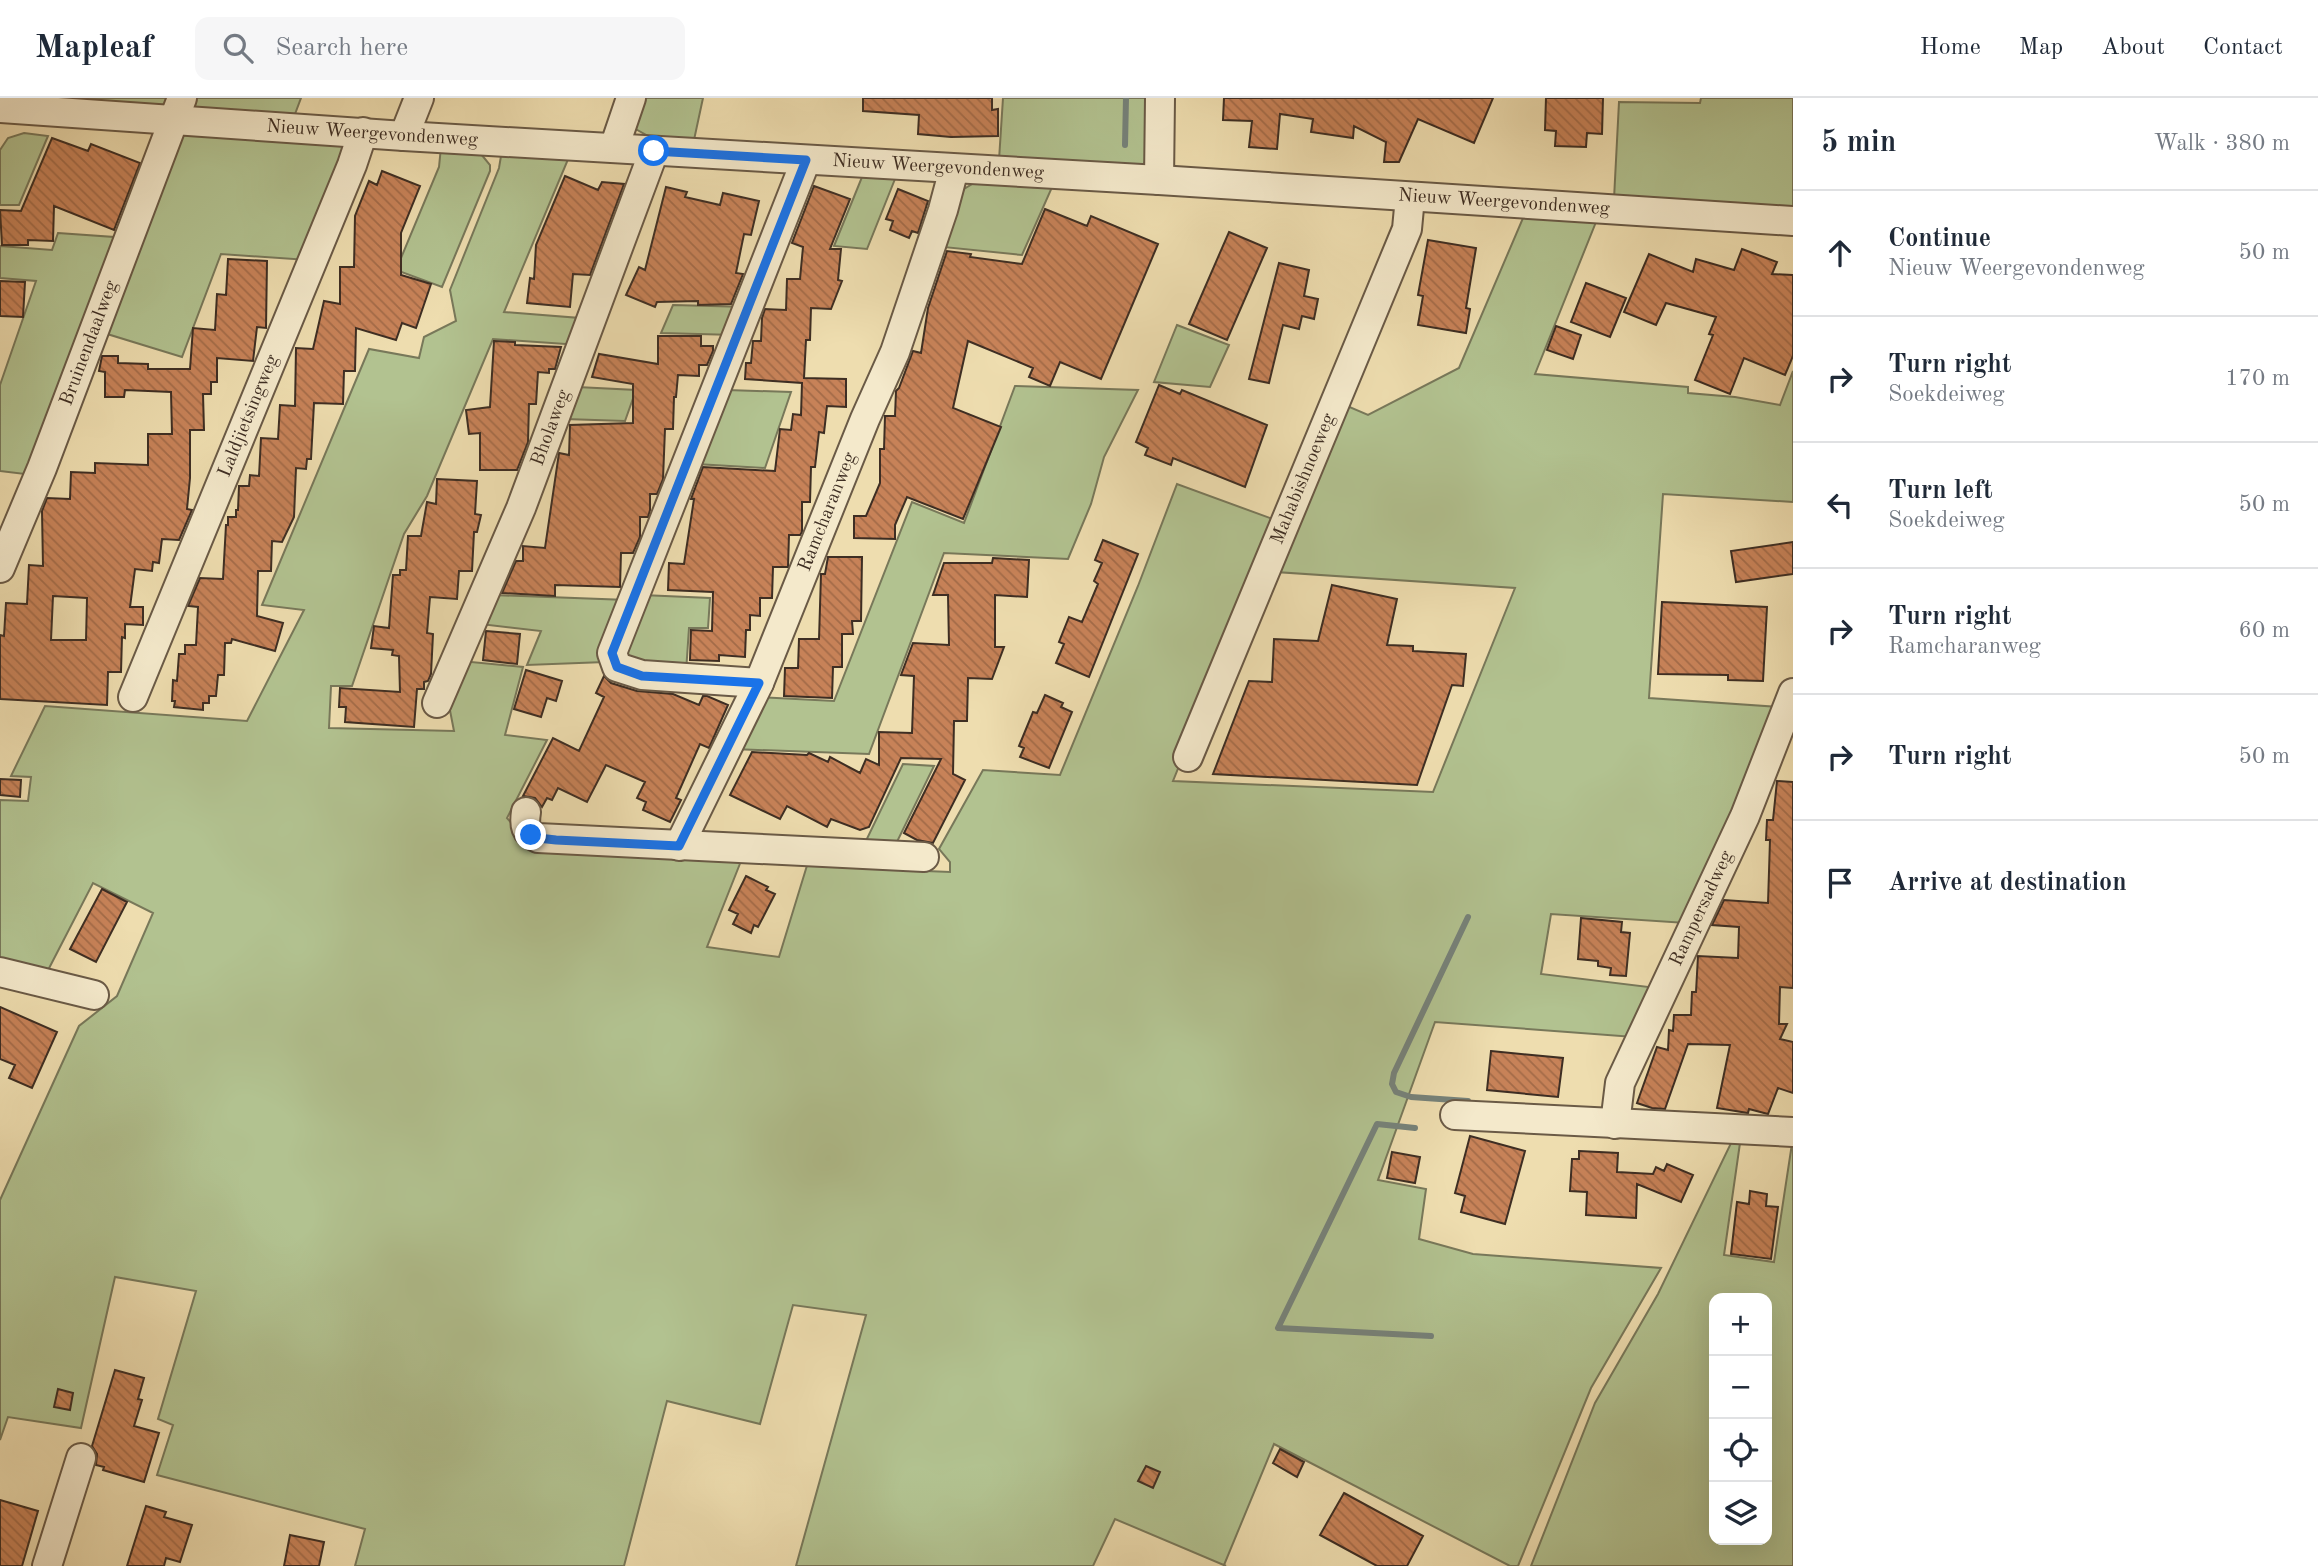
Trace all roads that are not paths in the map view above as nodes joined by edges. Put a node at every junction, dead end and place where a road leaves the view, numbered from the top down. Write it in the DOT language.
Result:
graph roads {
  1 [pos="419,98"];
  2 [pos="631,98"];
  3 [pos="1160,98"];
  4 [pos="179,108"];
  5 [pos="1,110"];
  6 [pos="363,132"];
  7 [pos="404,136"];
  8 [pos="614,148"];
  9 [pos="654,151"];
  10 [pos="806,160"];
  11 [pos="954,169"];
  12 [pos="1159,180"];
  13 [pos="1410,197"];
  14 [pos="1793,220"];
  15 [pos="0,568"];
  16 [pos="759,683"];
  17 [pos="1793,693"];
  18 [pos="133,697"];
  19 [pos="438,703"];
  20 [pos="1188,757"];
  21 [pos="526,812"];
  22 [pos="679,846"];
  23 [pos="924,857"];
  24 [pos="0,972"];
  25 [pos="94,995"];
  26 [pos="1455,1115"];
  27 [pos="1615,1124"];
  28 [pos="1793,1132"];
  29 [pos="81,1458"];
  30 [pos="47,1566"];
  1 -- 7 [label="street"];
  2 -- 8 [label="street"];
  3 -- 12 [label="street"];
  4 -- 5 [label="street, Nieuw Weergevondenweg"];
  4 -- 6 [label="street, Nieuw Weergevondenweg"];
  4 -- 15 [label="street, Bruinendaalweg"];
  6 -- 7 [label="street, Nieuw Weergevondenweg"];
  6 -- 18 [label="street, Laldjietsingweg"];
  7 -- 8 [label="street, Nieuw Weergevondenweg"];
  8 -- 9 [label="street, Nieuw Weergevondenweg"];
  9 -- 10 [label="street, Nieuw Weergevondenweg"];
  9 -- 19 [label="street, Bholaweg"];
  10 -- 11 [label="street, Nieuw Weergevondenweg"];
  10 -- 16 [label="street"];
  11 -- 12 [label="street, Nieuw Weergevondenweg"];
  11 -- 16 [label="street, Ramcharanweg"];
  12 -- 13 [label="street, Nieuw Weergevondenweg"];
  13 -- 14 [label="street, Nieuw Weergevondenweg"];
  13 -- 20 [label="street, Mahabishnoeweg"];
  16 -- 22 [label="street, Ramcharanweg"];
  17 -- 27 [label="street, Rampersadweg"];
  21 -- 22 [label="street"];
  22 -- 23 [label="street"];
  24 -- 25 [label="street"];
  26 -- 27 [label="street"];
  27 -- 28 [label="street"];
  29 -- 30 [label="street"];
}
